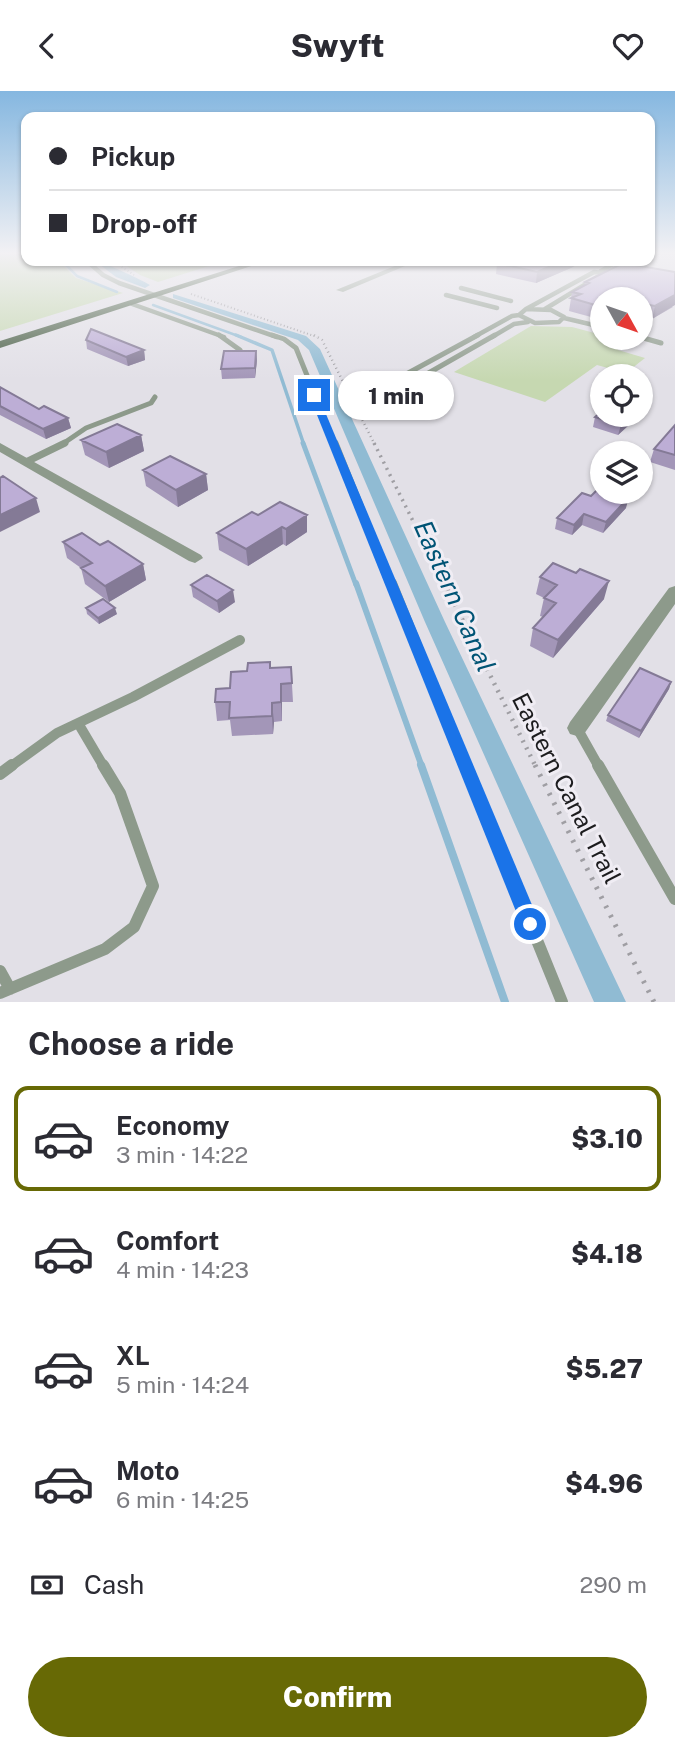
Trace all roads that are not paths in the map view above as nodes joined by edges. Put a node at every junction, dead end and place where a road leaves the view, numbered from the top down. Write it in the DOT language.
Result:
graph roads {
  1 [pos="132,295"];
  2 [pos="151,295"];
  3 [pos="171,295"];
  4 [pos="446,295"];
  5 [pos="486,295"];
  6 [pos="551,295"];
  7 [pos="569,295"];
  8 [pos="511,301"];
  9 [pos="132,304"];
  10 [pos="497,308"];
  11 [pos="525,309"];
  12 [pos="545,309"];
  13 [pos="519,315"];
  14 [pos="564,319"];
  15 [pos="529,322"];
  16 [pos="590,324"];
  17 [pos="0,335"];
  18 [pos="653,341"];
  19 [pos="661,343"];
  20 [pos="0,345"];
  21 [pos="240,350"];
  22 [pos="399,381"];
  23 [pos="425,381"];
  24 [pos="155,397"];
  25 [pos="0,447"];
  26 [pos="26,462"];
  27 [pos="195,558"];
  28 [pos="675,591"];
  29 [pos="240,640"];
  30 [pos="78,723"];
  31 [pos="577,728"];
  32 [pos="0,773"];
  33 [pos="675,899"];
  34 [pos="0,971"];
  35 [pos="5,991"];
  36 [pos="562,1002"];
  1 -- 17 [label="main road"];
  2 -- 9 [label="main road"];
  3 -- 36 [label="lane"];
  4 -- 10 [label="lane"];
  5 -- 8 [label="lane"];
  6 -- 11 [label="lane"];
  7 -- 12 [label="lane"];
  9 -- 20 [label="main road"];
  9 -- 21 [label="lane"];
  11 -- 12 [label="lane"];
  11 -- 13 [label="lane"];
  12 -- 14 [label="lane"];
  13 -- 15 [label="lane"];
  13 -- 22 [label="lane"];
  14 -- 15 [label="lane"];
  14 -- 16 [label="lane"];
  15 -- 23 [label="lane"];
  18 -- 19 [label="lane"];
  22 -- 23 [label="lane"];
  22 -- 23 [label="lane"];
  24 -- 26 [label="lane"];
  25 -- 26 [label="street"];
  26 -- 27 [label="street"];
  28 -- 31 [label="street"];
  29 -- 30 [label="lane"];
  30 -- 32 [label="lane"];
  30 -- 35 [label="lane"];
  31 -- 33 [label="lane"];
  34 -- 35 [label="lane"];
}
